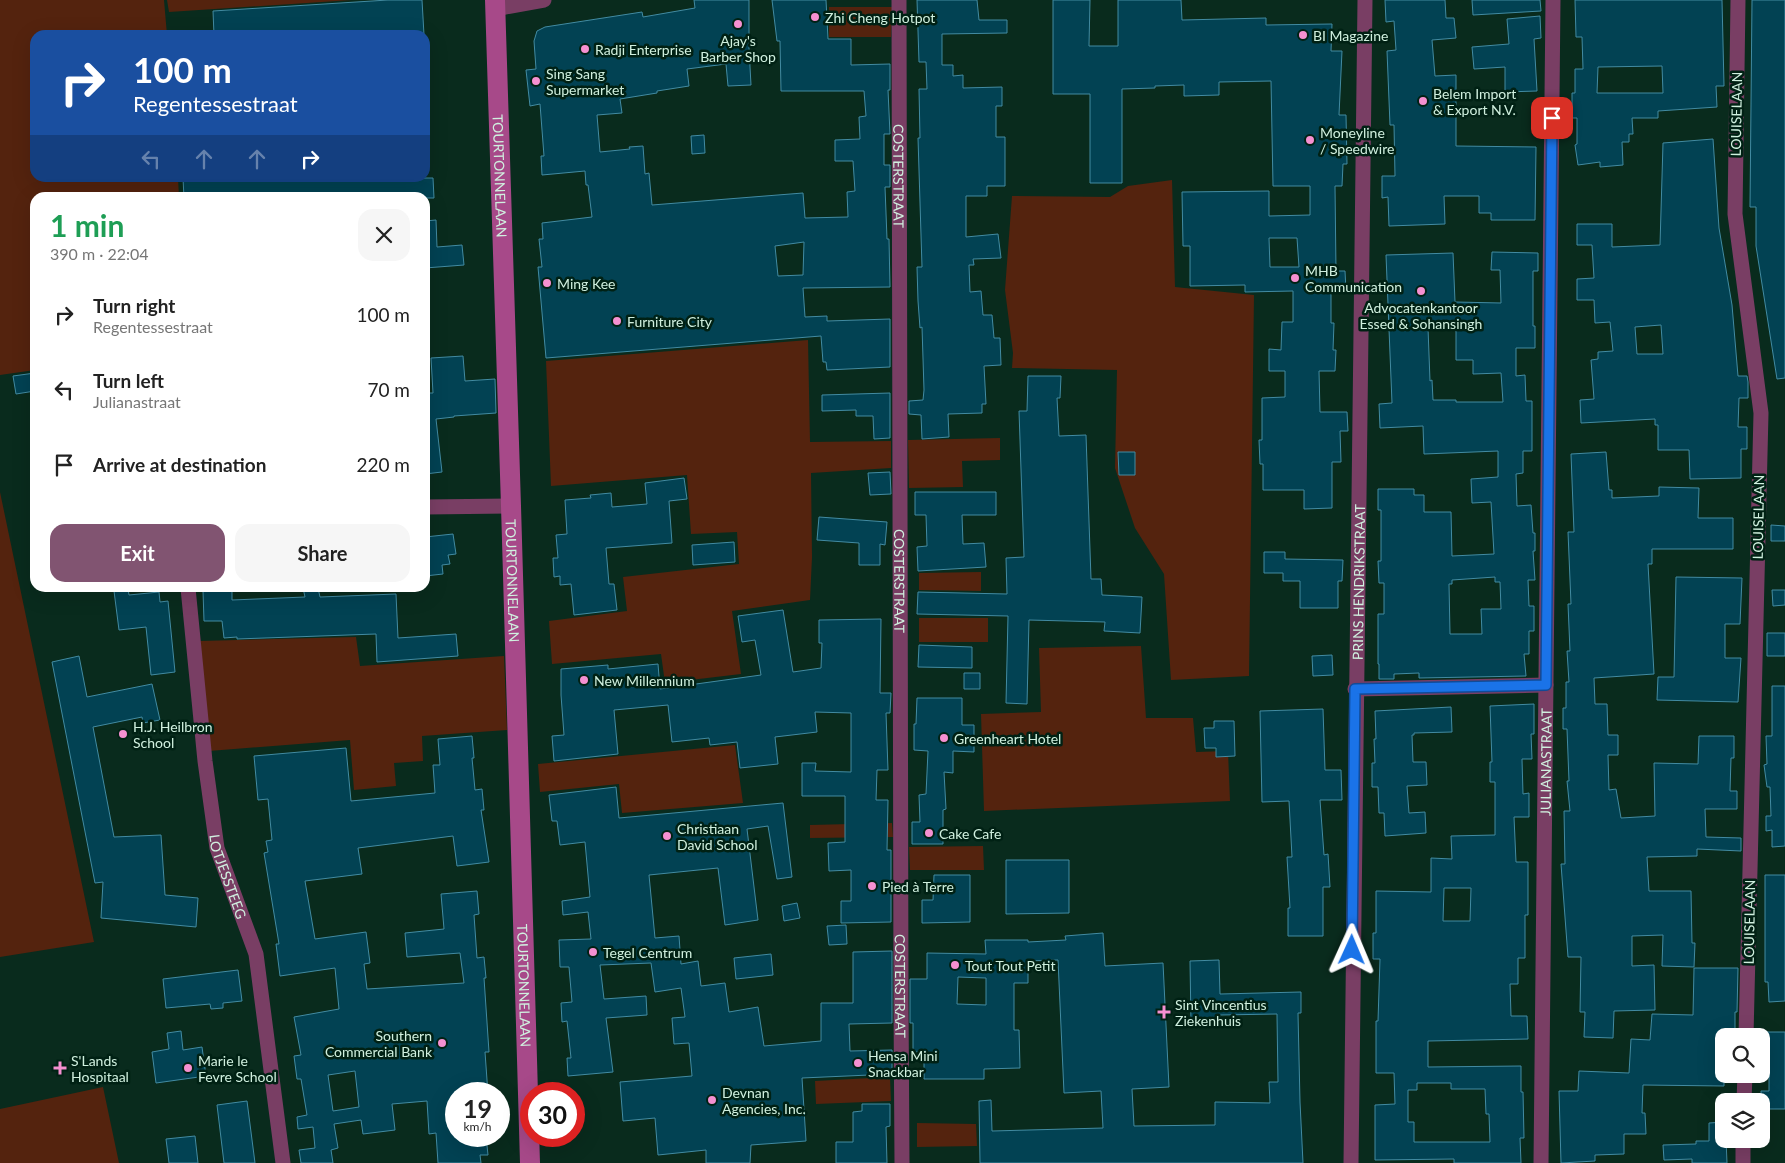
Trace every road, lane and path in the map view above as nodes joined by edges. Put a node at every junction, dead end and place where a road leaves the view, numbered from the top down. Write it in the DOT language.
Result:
graph roads {
  1 [pos="544,0"];
  2 [pos="899,0"];
  3 [pos="1365,0"];
  4 [pos="1553,0"];
  5 [pos="1738,0"];
  6 [pos="495,5"];
  7 [pos="511,506"];
  8 [pos="430,507"];
  9 [pos="188,592"];
  10 [pos="1546,685"];
  11 [pos="1355,689"];
  12 [pos="1746,1028"];
  13 [pos="1743,1148"];
  14 [pos="283,1163"];
  15 [pos="530,1163"];
  16 [pos="902,1163"];
  17 [pos="1351,1163"];
  18 [pos="1541,1163"];
  19 [pos="1743,1163"];
  1 -- 6 [label="street"];
  2 -- 16 [label="street, COSTERSTRAAT"];
  3 -- 11 [label="street, PRINS HENDRIKSTRAAT"];
  4 -- 10 [label="street, JULIANASTRAAT"];
  5 -- 12 [label="street, LOUISELAAN"];
  6 -- 7 [label="street, TOURTONNELAAN"];
  7 -- 8 [label="street"];
  7 -- 15 [label="street, TOURTONNELAAN"];
  9 -- 14 [label="street, LOTJESSTEEG"];
  10 -- 11 [label="street"];
  10 -- 18 [label="street, JULIANASTRAAT"];
  11 -- 17 [label="street, PRINS HENDRIKSTRAAT"];
  13 -- 19 [label="street"];
}
